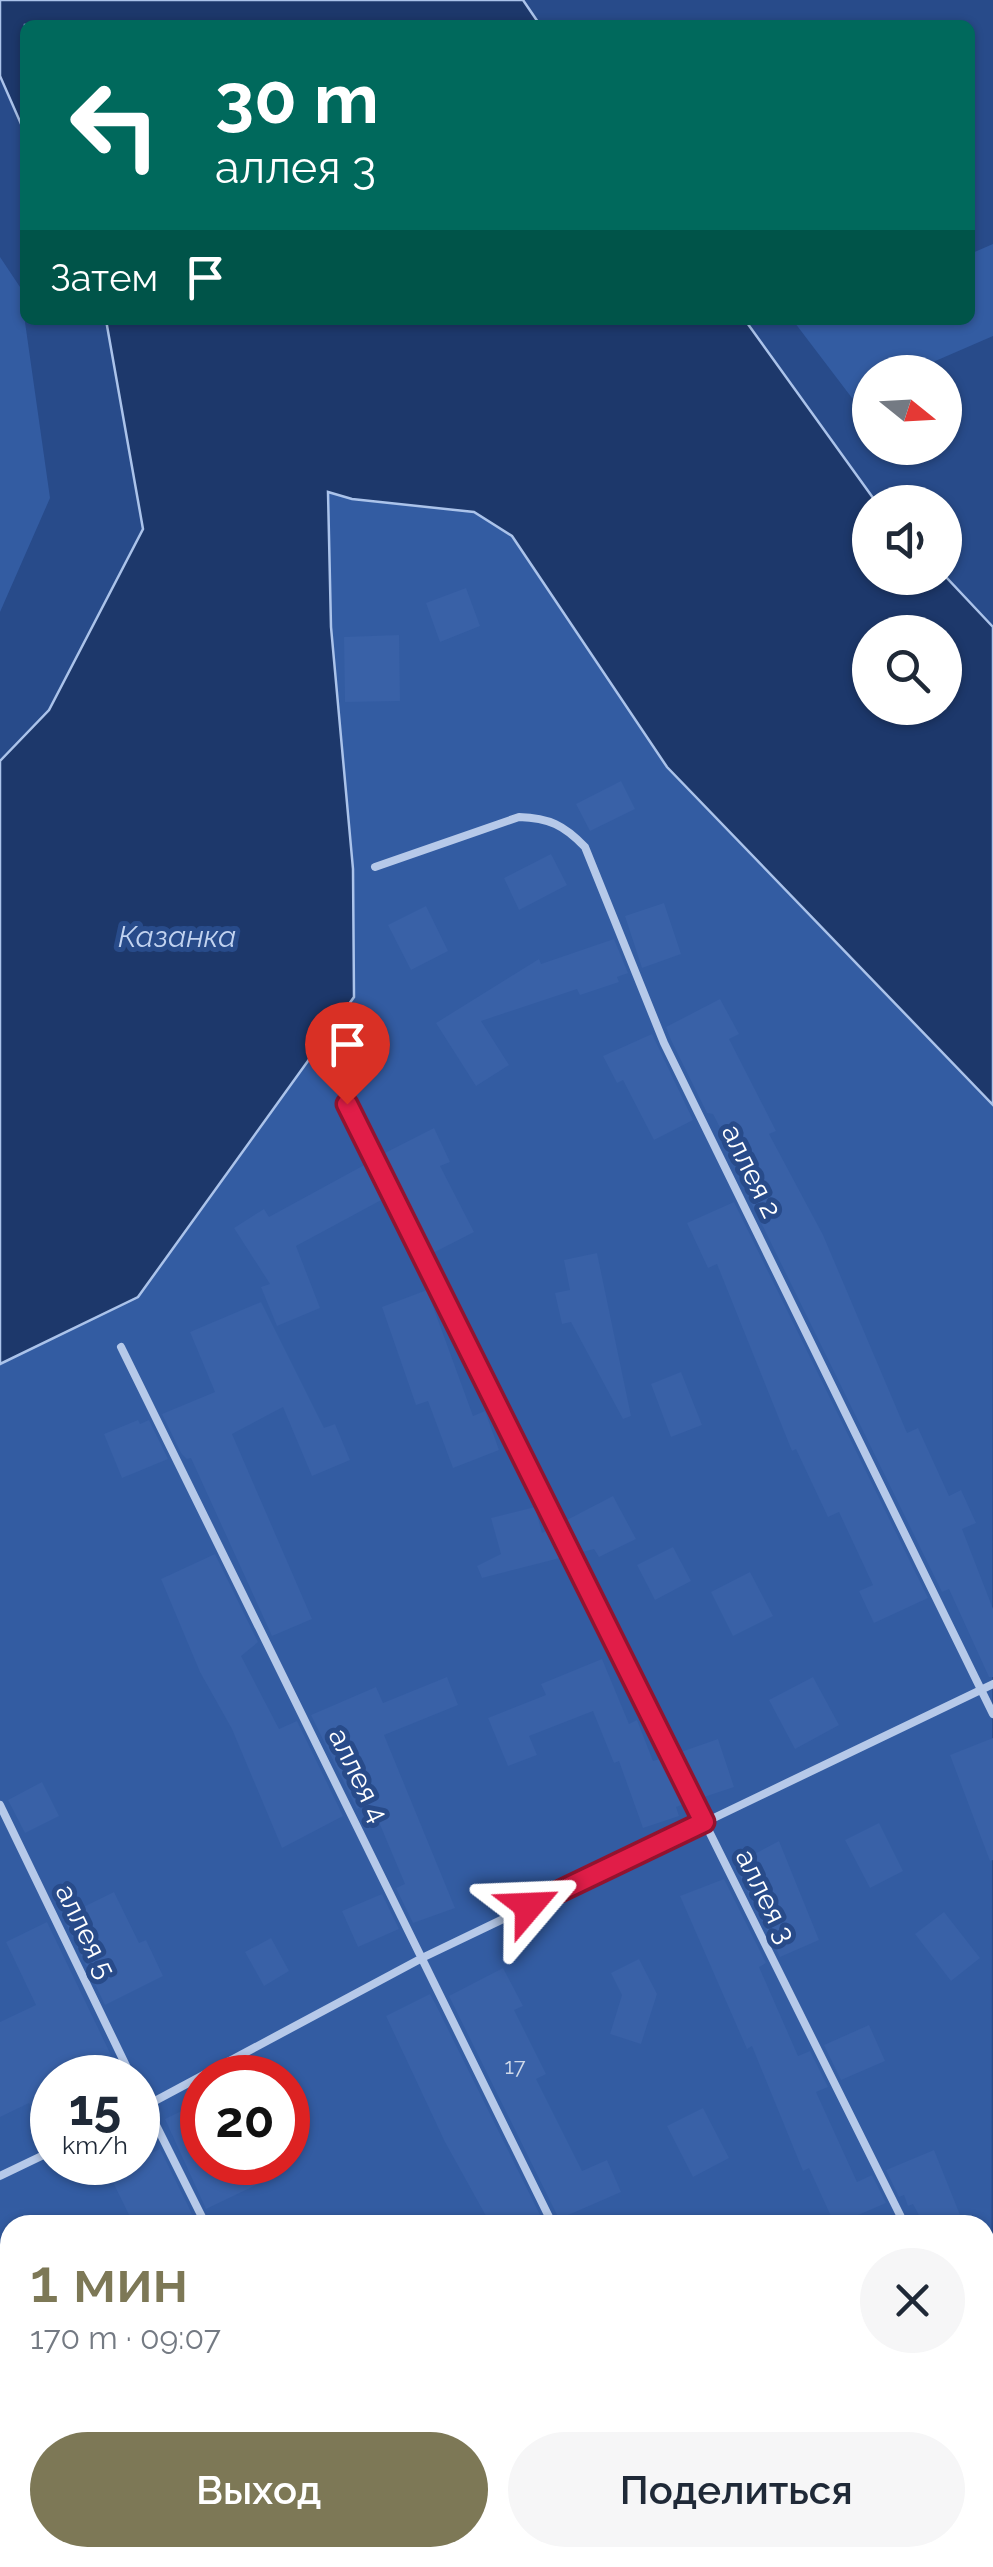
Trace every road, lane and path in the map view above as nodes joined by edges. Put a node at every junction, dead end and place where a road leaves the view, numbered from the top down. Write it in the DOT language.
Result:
graph roads {
  1 [pos="375,867"];
  2 [pos="347,1104"];
  3 [pos="121,1347"];
  4 [pos="993,1684"];
  5 [pos="981,1690"];
  6 [pos="993,1714"];
  7 [pos="0,1805"];
  8 [pos="704,1822"];
  9 [pos="424,1957"];
  10 [pos="121,2055"];
  11 [pos="160,2098"];
  12 [pos="160,2141"];
  13 [pos="30,2161"];
  14 [pos="0,2176"];
  15 [pos="201,2215"];
  16 [pos="548,2215"];
  17 [pos="900,2215"];
  1 -- 5 [label="lane, аллея 2"];
  2 -- 8 [label="lane, аллея 3"];
  3 -- 9 [label="lane, аллея 4"];
  4 -- 5 [label="lane"];
  5 -- 6 [label="lane, аллея 2"];
  5 -- 8 [label="lane"];
  7 -- 10 [label="lane, аллея 5"];
  8 -- 9 [label="lane"];
  8 -- 17 [label="lane, аллея 3"];
  9 -- 11 [label="lane"];
  9 -- 16 [label="lane, аллея 4"];
  12 -- 15 [label="lane"];
  13 -- 14 [label="lane"];
}
